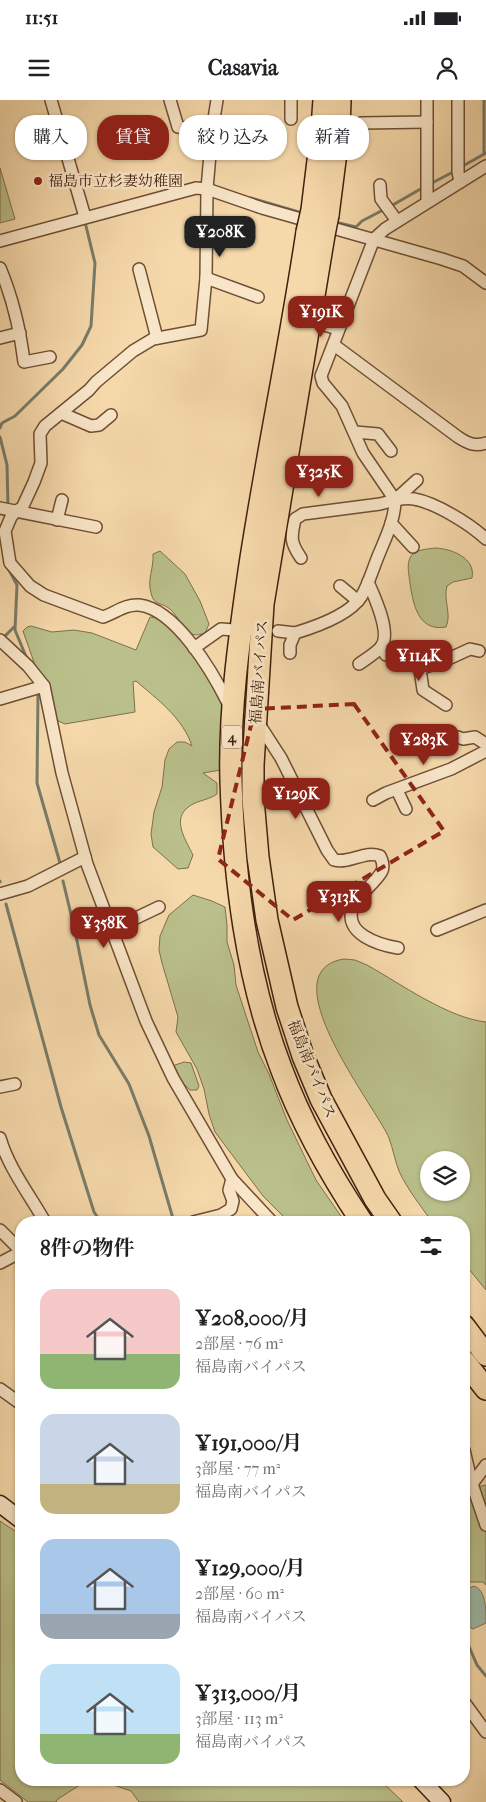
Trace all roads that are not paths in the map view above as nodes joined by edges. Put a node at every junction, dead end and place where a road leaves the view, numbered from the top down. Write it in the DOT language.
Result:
graph roads {
  1 [pos="51,100"];
  2 [pos="170,100"];
  3 [pos="217,100"];
  4 [pos="291,100"];
  5 [pos="324,100"];
  6 [pos="340,100"];
  7 [pos="428,100"];
  8 [pos="458,100"];
  9 [pos="215,115"];
  10 [pos="291,119"];
  11 [pos="428,122"];
  12 [pos="369,123"];
  13 [pos="179,126"];
  14 [pos="210,160"];
  15 [pos="486,166"];
  16 [pos="460,182"];
  17 [pos="380,185"];
  18 [pos="207,190"];
  19 [pos="428,202"];
  20 [pos="85,217"];
  21 [pos="397,221"];
  22 [pos="318,223"];
  23 [pos="374,239"];
  24 [pos="0,241"];
  25 [pos="0,268"];
  26 [pos="139,269"];
  27 [pos="206,278"];
  28 [pos="486,283"];
  29 [pos="4,290"];
  30 [pos="258,296"];
  31 [pos="311,321"];
  32 [pos="338,329"];
  33 [pos="20,333"];
  34 [pos="0,338"];
  35 [pos="157,338"];
  36 [pos="334,345"];
  37 [pos="50,358"];
  38 [pos="61,414"];
  39 [pos="111,415"];
  40 [pos="355,432"];
  41 [pos="486,444"];
  42 [pos="391,451"];
  43 [pos="417,480"];
  44 [pos="62,500"];
  45 [pos="395,500"];
  46 [pos="0,508"];
  47 [pos="16,511"];
  48 [pos="57,520"];
  49 [pos="391,523"];
  50 [pos="96,527"];
  51 [pos="486,540"];
  52 [pos="413,547"];
  53 [pos="301,558"];
  54 [pos="368,582"];
  55 [pos="340,586"];
  56 [pos="358,601"];
  57 [pos="234,630"];
  58 [pos="278,631"];
  59 [pos="295,633"];
  60 [pos="0,640"];
  61 [pos="381,647"];
  62 [pos="194,648"];
  63 [pos="479,651"];
  64 [pos="290,653"];
  65 [pos="359,664"];
  66 [pos="420,668"];
  67 [pos="44,686"];
  68 [pos="0,699"];
  69 [pos="228,703"];
  70 [pos="446,705"];
  71 [pos="256,718"];
  72 [pos="458,737"];
  73 [pos="486,744"];
  74 [pos="486,751"];
  75 [pos="398,790"];
  76 [pos="373,800"];
  77 [pos="406,808"];
  78 [pos="85,857"];
  79 [pos="0,894"];
  80 [pos="159,907"];
  81 [pos="486,910"];
  82 [pos="111,930"];
  83 [pos="437,930"];
  84 [pos="398,948"];
  85 [pos="14,1084"];
  86 [pos="0,1087"];
  87 [pos="0,1138"];
  88 [pos="232,1179"];
  89 [pos="41,1216"];
  90 [pos="221,1216"];
  91 [pos="266,1216"];
  92 [pos="358,1216"];
  93 [pos="387,1216"];
  94 [pos="0,1230"];
  95 [pos="15,1246"];
  96 [pos="15,1255"];
  97 [pos="0,1263"];
  98 [pos="470,1334"];
  99 [pos="486,1355"];
  100 [pos="470,1369"];
  101 [pos="0,1389"];
  102 [pos="486,1389"];
  103 [pos="15,1400"];
  104 [pos="486,1465"];
  105 [pos="470,1476"];
  106 [pos="472,1484"];
  107 [pos="1,1501"];
  108 [pos="15,1514"];
  109 [pos="486,1525"];
  110 [pos="470,1710"];
  111 [pos="486,1732"];
  112 [pos="427,1786"];
  113 [pos="0,1790"];
  114 [pos="16,1802"];
  115 [pos="442,1802"];
  1 -- 20 [label="street"];
  2 -- 13 [label="street"];
  3 -- 9 [label="street"];
  4 -- 10 [label="street"];
  5 -- 22 [label="highway, 福島南バイパス / 4"];
  6 -- 22 [label="highway, 福島南バイパス / 4"];
  7 -- 11 [label="street"];
  8 -- 16 [label="street"];
  11 -- 12 [label="street"];
  11 -- 19 [label="street"];
  14 -- 18 [label="street"];
  15 -- 16 [label="street"];
  16 -- 19 [label="street"];
  17 -- 21 [label="street"];
  18 -- 20 [label="street"];
  18 -- 23 [label="street"];
  18 -- 27 [label="street"];
  19 -- 21 [label="street"];
  20 -- 24 [label="street"];
  21 -- 23 [label="street"];
  22 -- 31 [label="highway, 福島南バイパス / 4"];
  22 -- 92 [label="highway, 福島南バイパス / 4"];
  23 -- 28 [label="street"];
  23 -- 32 [label="street"];
  25 -- 29 [label="street"];
  26 -- 35 [label="street"];
  27 -- 30 [label="street"];
  27 -- 35 [label="street"];
  29 -- 33 [label="street"];
  31 -- 32 [label="street"];
  31 -- 71 [label="highway, 福島南バイパス / 4"];
  32 -- 36 [label="street"];
  33 -- 34 [label="street"];
  33 -- 37 [label="street"];
  35 -- 38 [label="street"];
  36 -- 40 [label="street"];
  36 -- 41 [label="street"];
  38 -- 39 [label="street"];
  38 -- 47 [label="street"];
  40 -- 42 [label="street"];
  40 -- 45 [label="street"];
  43 -- 45 [label="street"];
  44 -- 48 [label="street"];
  45 -- 49 [label="street"];
  45 -- 51 [label="street"];
  45 -- 53 [label="street"];
  46 -- 47 [label="street"];
  47 -- 48 [label="street"];
  47 -- 62 [label="street"];
  48 -- 50 [label="street"];
  49 -- 52 [label="street"];
  49 -- 54 [label="street"];
  54 -- 56 [label="street"];
  54 -- 61 [label="street"];
  55 -- 56 [label="street"];
  56 -- 59 [label="street"];
  57 -- 62 [label="street"];
  58 -- 59 [label="street"];
  59 -- 64 [label="street"];
  60 -- 67 [label="street"];
  61 -- 65 [label="street"];
  61 -- 66 [label="street"];
  62 -- 69 [label="street"];
  63 -- 66 [label="street"];
  66 -- 70 [label="street"];
  67 -- 68 [label="street"];
  67 -- 78 [label="street"];
  71 -- 84 [label="street"];
  71 -- 93 [label="highway, 福島南バイパス / 4"];
  72 -- 73 [label="street"];
  74 -- 75 [label="street"];
  75 -- 76 [label="street"];
  75 -- 77 [label="street"];
  78 -- 79 [label="street"];
  78 -- 82 [label="street"];
  80 -- 82 [label="street"];
  81 -- 83 [label="street"];
  82 -- 88 [label="street"];
  85 -- 86 [label="street"];
  87 -- 89 [label="street"];
  88 -- 90 [label="street"];
  88 -- 91 [label="street"];
  94 -- 95 [label="street"];
  96 -- 97 [label="street"];
  98 -- 99 [label="highway"];
  100 -- 102 [label="highway"];
  101 -- 103 [label="street"];
  104 -- 106 [label="street"];
  105 -- 106 [label="street"];
  106 -- 109 [label="street"];
  107 -- 108 [label="street"];
  110 -- 111 [label="street"];
  112 -- 115 [label="street"];
  113 -- 114 [label="street"];
}
